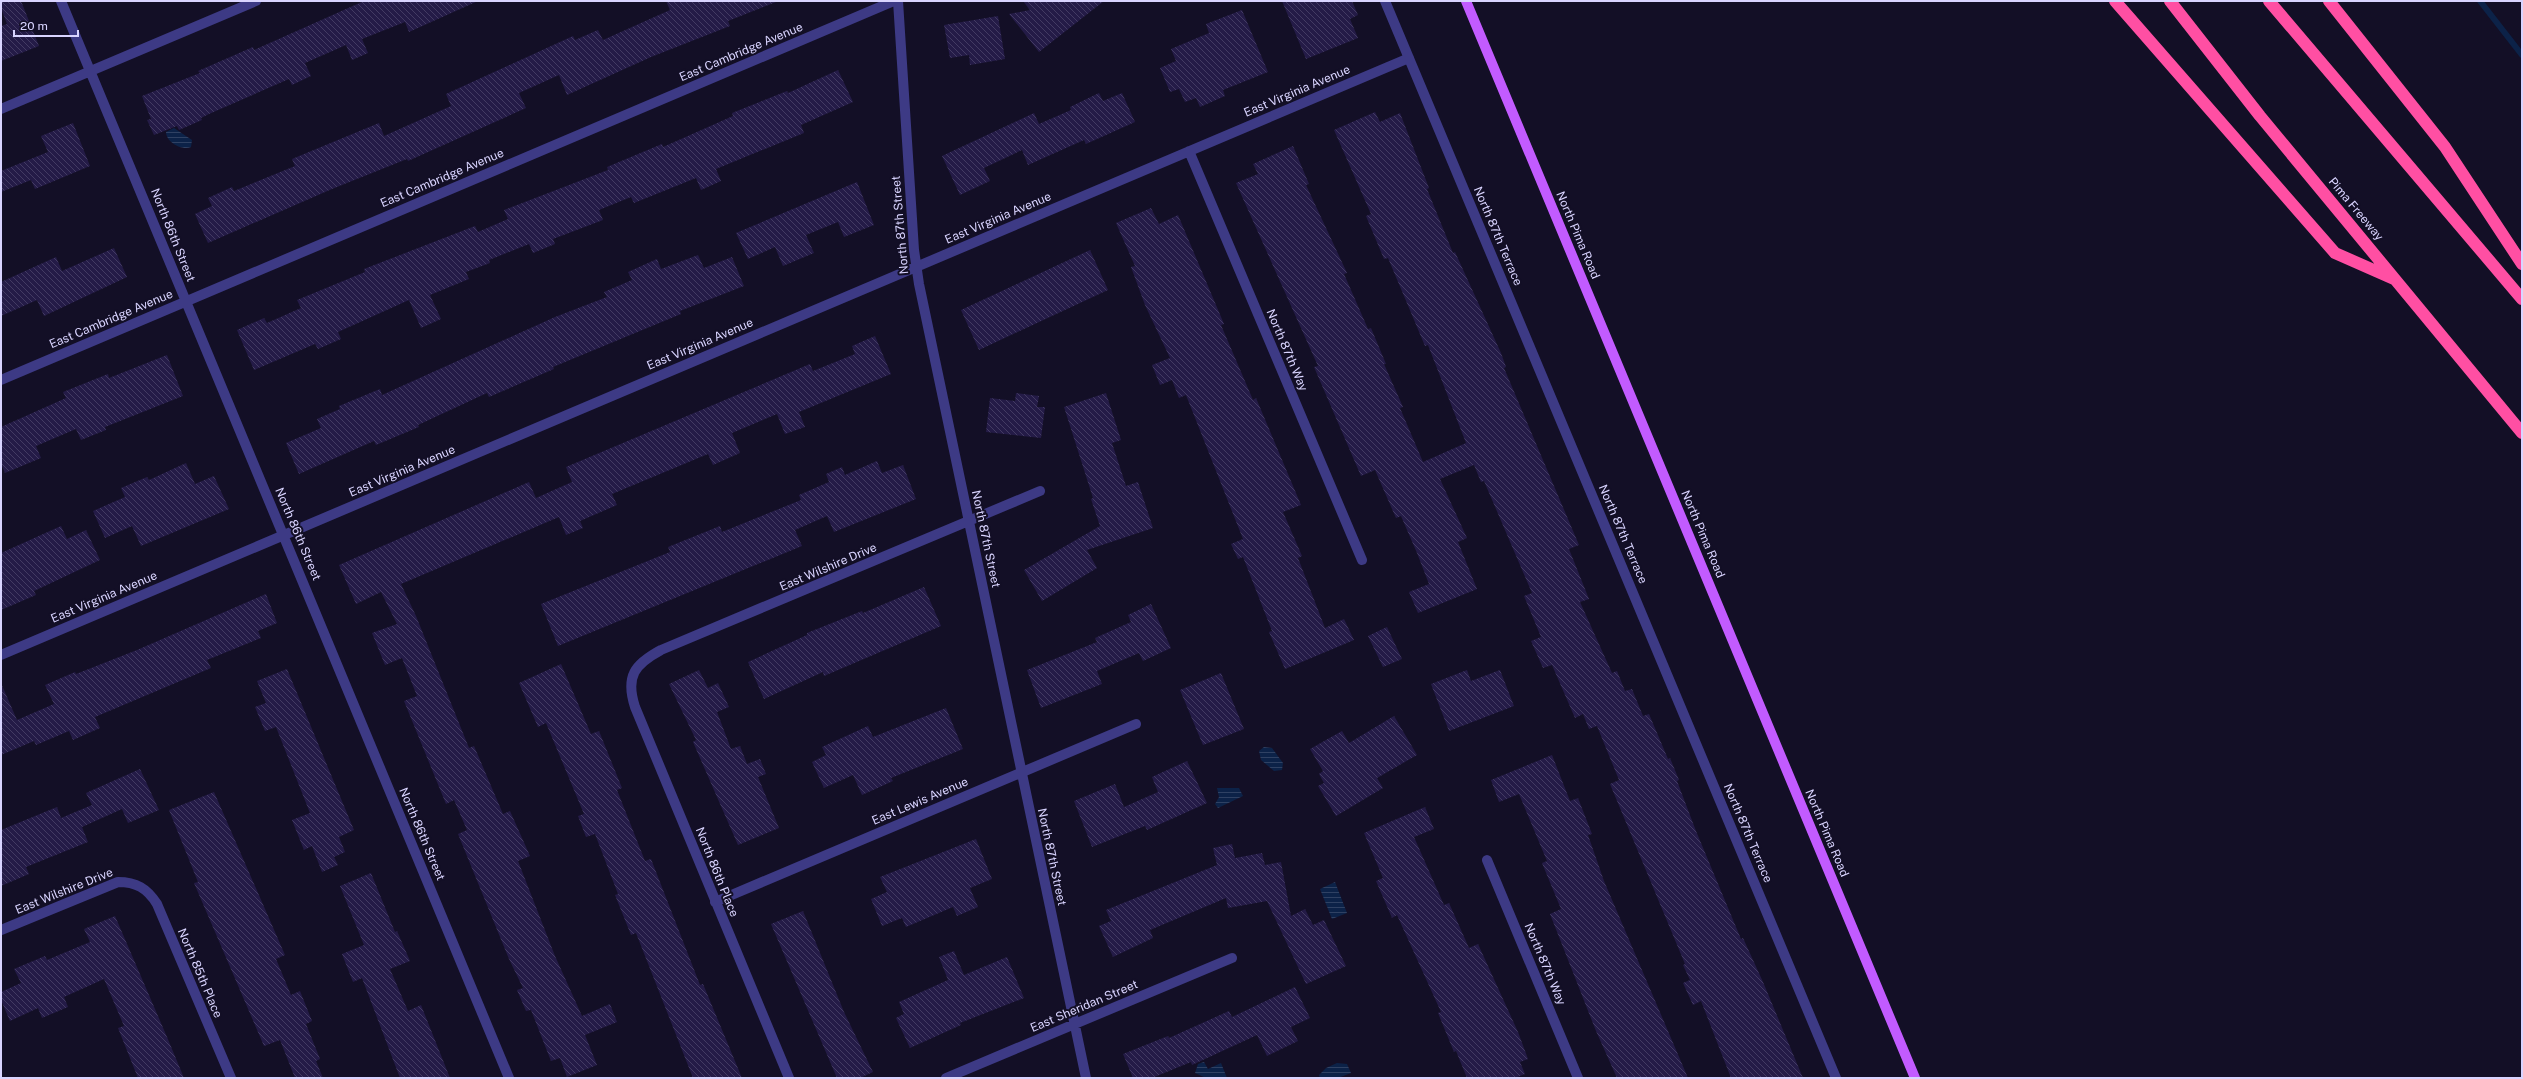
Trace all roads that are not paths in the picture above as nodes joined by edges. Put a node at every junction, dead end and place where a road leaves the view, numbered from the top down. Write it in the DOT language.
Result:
graph roads {
  1 [pos="61,1"];
  2 [pos="256,1"];
  3 [pos="894,1"];
  4 [pos="898,1"];
  5 [pos="1386,1"];
  6 [pos="1466,1"];
  7 [pos="2115,1"];
  8 [pos="2170,1"];
  9 [pos="2269,1"];
  10 [pos="2329,1"];
  11 [pos="1409,58"];
  12 [pos="91,71"];
  13 [pos="1,109"];
  14 [pos="1189,151"];
  15 [pos="2522,264"];
  16 [pos="916,267"];
  17 [pos="2397,280"];
  18 [pos="2522,299"];
  19 [pos="186,301"];
  20 [pos="1,380"];
  21 [pos="2522,433"];
  22 [pos="1040,491"];
  23 [pos="969,522"];
  24 [pos="284,535"];
  25 [pos="1362,560"];
  26 [pos="1,655"];
  27 [pos="633,674"];
  28 [pos="1136,724"];
  29 [pos="1022,772"];
  30 [pos="1487,860"];
  31 [pos="137,884"];
  32 [pos="715,902"];
  33 [pos="1,930"];
  34 [pos="1232,958"];
  35 [pos="1075,1025"];
  36 [pos="231,1078"];
  37 [pos="509,1078"];
  38 [pos="789,1078"];
  39 [pos="946,1078"];
  40 [pos="1086,1078"];
  41 [pos="1578,1078"];
  42 [pos="1836,1078"];
  43 [pos="1915,1078"];
  1 -- 12 [label="street, North 86th Street"];
  2 -- 12 [label="street"];
  3 -- 19 [label="street, East Cambridge Avenue"];
  4 -- 16 [label="street, North 87th Street"];
  5 -- 11 [label="street, North 87th Terrace"];
  6 -- 43 [label="main road, North Pima Road"];
  7 -- 17 [label="highway"];
  8 -- 17 [label="highway, Pima Freeway"];
  9 -- 18 [label="highway"];
  10 -- 15 [label="highway"];
  11 -- 14 [label="street, East Virginia Avenue"];
  11 -- 42 [label="street, North 87th Terrace"];
  12 -- 13 [label="street"];
  12 -- 19 [label="street, North 86th Street"];
  14 -- 16 [label="street, East Virginia Avenue"];
  14 -- 25 [label="street, North 87th Way"];
  16 -- 23 [label="street, North 87th Street"];
  16 -- 24 [label="street, East Virginia Avenue"];
  17 -- 21 [label="highway, Pima Freeway"];
  19 -- 20 [label="street, East Cambridge Avenue"];
  19 -- 24 [label="street, North 86th Street"];
  22 -- 23 [label="street, East Wilshire Drive"];
  23 -- 27 [label="street, East Wilshire Drive"];
  23 -- 29 [label="street, North 87th Street"];
  24 -- 26 [label="street, East Virginia Avenue"];
  24 -- 37 [label="street, North 86th Street"];
  27 -- 32 [label="street, North 86th Place"];
  28 -- 29 [label="street, East Lewis Avenue"];
  29 -- 32 [label="street, East Lewis Avenue"];
  29 -- 35 [label="street, North 87th Street"];
  30 -- 41 [label="street, North 87th Way"];
  31 -- 33 [label="street, East Wilshire Drive"];
  31 -- 36 [label="street, North 85th Place"];
  32 -- 38 [label="street, North 86th Place"];
  34 -- 35 [label="street, East Sheridan Street"];
  35 -- 39 [label="street, East Sheridan Street"];
  35 -- 40 [label="street, North 87th Street"];
}
